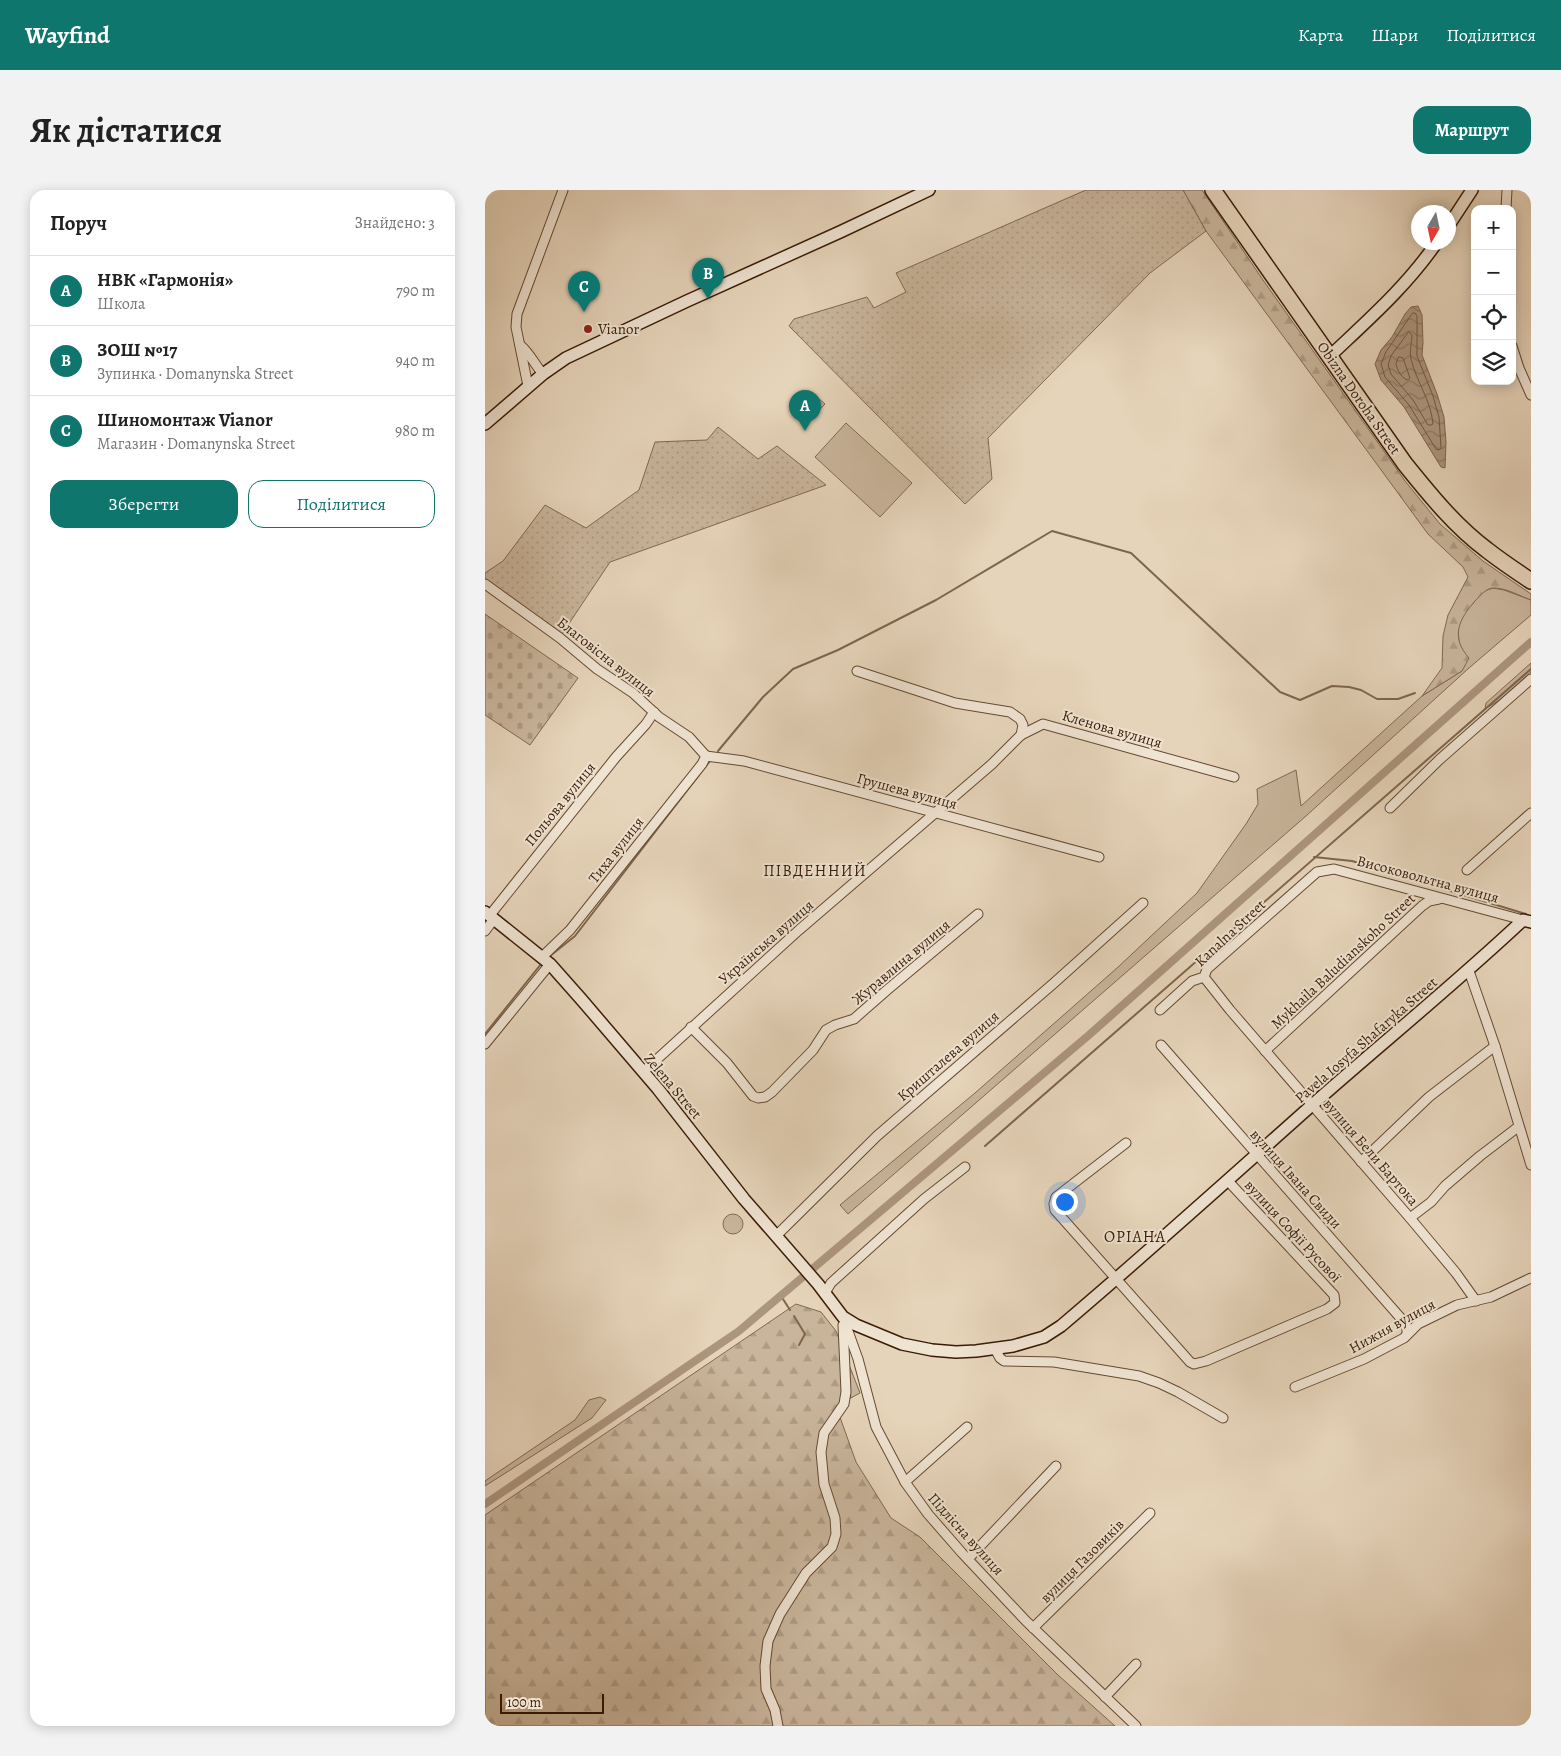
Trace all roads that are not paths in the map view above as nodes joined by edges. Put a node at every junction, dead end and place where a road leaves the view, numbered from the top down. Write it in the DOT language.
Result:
graph roads {
  1 [pos="563,190"];
  2 [pos="929,190"];
  3 [pos="1213,190"];
  4 [pos="1472,190"];
  5 [pos="1507,190"];
  6 [pos="1506,205"];
  7 [pos="1456,214"];
  8 [pos="1432,250"];
  9 [pos="520,345"];
  10 [pos="1330,356"];
  11 [pos="1516,359"];
  12 [pos="543,374"];
  13 [pos="528,386"];
  14 [pos="1531,394"];
  15 [pos="485,424"];
  16 [pos="1531,581"];
  17 [pos="485,584"];
  18 [pos="857,671"];
  19 [pos="1531,679"];
  20 [pos="654,712"];
  21 [pos="1021,735"];
  22 [pos="706,756"];
  23 [pos="1234,777"];
  24 [pos="1389,808"];
  25 [pos="934,813"];
  26 [pos="1531,813"];
  27 [pos="1099,857"];
  28 [pos="1467,870"];
  29 [pos="1317,872"];
  30 [pos="1442,898"];
  31 [pos="1143,903"];
  32 [pos="978,914"];
  33 [pos="490,915"];
  34 [pos="1529,920"];
  35 [pos="485,930"];
  36 [pos="546,961"];
  37 [pos="1469,971"];
  38 [pos="1204,978"];
  39 [pos="1160,1010"];
  40 [pos="691,1027"];
  41 [pos="485,1044"];
  42 [pos="1161,1045"];
  43 [pos="1495,1046"];
  44 [pos="1265,1051"];
  45 [pos="643,1072"];
  46 [pos="1312,1105"];
  47 [pos="1519,1127"];
  48 [pos="1126,1143"];
  49 [pos="1257,1156"];
  50 [pos="1361,1162"];
  51 [pos="1531,1165"];
  52 [pos="965,1167"];
  53 [pos="1228,1180"];
  54 [pos="1410,1218"];
  55 [pos="776,1236"];
  56 [pos="1531,1278"];
  57 [pos="1116,1279"];
  58 [pos="821,1288"];
  59 [pos="1476,1301"];
  60 [pos="843,1317"];
  61 [pos="1407,1333"];
  62 [pos="995,1349"];
  63 [pos="1295,1387"];
  64 [pos="1223,1418"];
  65 [pos="967,1427"];
  66 [pos="1056,1466"];
  67 [pos="905,1482"];
  68 [pos="1150,1513"];
  69 [pos="968,1559"];
  70 [pos="1033,1628"];
  71 [pos="1136,1664"];
  72 [pos="1105,1697"];
  73 [pos="778,1726"];
  74 [pos="1136,1726"];
  1 -- 9 [label="street"];
  2 -- 12 [label="street"];
  3 -- 10 [label="highway, Obizna Doroha Street"];
  4 -- 7 [label="street"];
  5 -- 6 [label="street"];
  8 -- 10 [label="street"];
  9 -- 12 [label="street"];
  9 -- 13 [label="street"];
  10 -- 16 [label="highway, Obizna Doroha Street"];
  11 -- 14 [label="street"];
  12 -- 13 [label="street"];
  13 -- 15 [label="street"];
  17 -- 20 [label="street, Благовісна вулиця"];
  18 -- 21 [label="street"];
  19 -- 24 [label="street"];
  20 -- 22 [label="street, Благовісна вулиця"];
  20 -- 33 [label="street, Польова вулиця"];
  21 -- 23 [label="street, Кленова вулиця"];
  21 -- 25 [label="street, Українська вулиця"];
  22 -- 25 [label="street, Грушева вулиця"];
  22 -- 36 [label="street, Тиха вулиця"];
  25 -- 27 [label="street, Грушева вулиця"];
  25 -- 40 [label="street, Українська вулиця"];
  26 -- 28 [label="street"];
  29 -- 30 [label="street, Високовольтна вулиця"];
  29 -- 38 [label="street, Kanalna Street"];
  30 -- 34 [label="street, Високовольтна вулиця"];
  30 -- 44 [label="street, Mykhaila Baludianskoho Street"];
  31 -- 55 [label="street, Кришталева вулиця"];
  32 -- 40 [label="street, Журавлина вулиця"];
  33 -- 35 [label="street, Польова вулиця"];
  33 -- 36 [label="street, Zelena Street"];
  34 -- 37 [label="street, Pavela Iosyfa Shafaryka Street"];
  36 -- 41 [label="street, Тиха вулиця"];
  36 -- 45 [label="street, Zelena Street"];
  37 -- 43 [label="street"];
  37 -- 46 [label="street, Pavela Iosyfa Shafaryka Street"];
  38 -- 39 [label="street, Kanalna Street"];
  38 -- 44 [label="street, вулиця Бели Бартока"];
  40 -- 45 [label="street, Українська вулиця"];
  42 -- 49 [label="street, вулиця Івана Свиди"];
  43 -- 47 [label="street"];
  43 -- 50 [label="street"];
  44 -- 46 [label="street, вулиця Бели Бартока"];
  45 -- 55 [label="street, Zelena Street"];
  46 -- 49 [label="street, Pavela Iosyfa Shafaryka Street"];
  46 -- 50 [label="street, вулиця Бели Бартока"];
  47 -- 51 [label="street"];
  47 -- 54 [label="street"];
  48 -- 57 [label="street"];
  49 -- 53 [label="street, Pavela Iosyfa Shafaryka Street"];
  49 -- 61 [label="street, вулиця Івана Свиди"];
  50 -- 54 [label="street, вулиця Бели Бартока"];
  52 -- 58 [label="street"];
  53 -- 57 [label="street, Pavela Iosyfa Shafaryka Street"];
  53 -- 57 [label="street, вулиця Софії Русової"];
  54 -- 59 [label="street, вулиця Бели Бартока"];
  55 -- 58 [label="street, Zelena Street"];
  56 -- 59 [label="street, Нижня вулиця"];
  57 -- 62 [label="street, Pavela Iosyfa Shafaryka Street"];
  58 -- 60 [label="street, Zelena Street"];
  59 -- 61 [label="street, Нижня вулиця"];
  60 -- 62 [label="street, Pavela Iosyfa Shafaryka Street"];
  60 -- 67 [label="street, Підлісна вулиця"];
  60 -- 73 [label="street"];
  61 -- 63 [label="street, Нижня вулиця"];
  62 -- 64 [label="street"];
  65 -- 67 [label="street"];
  66 -- 69 [label="street"];
  67 -- 69 [label="street, Підлісна вулиця"];
  68 -- 70 [label="street, вулиця Газовиків"];
  69 -- 70 [label="street, Підлісна вулиця"];
  70 -- 72 [label="street, Підлісна вулиця"];
  71 -- 72 [label="street"];
  72 -- 74 [label="street, Підлісна вулиця"];
}
